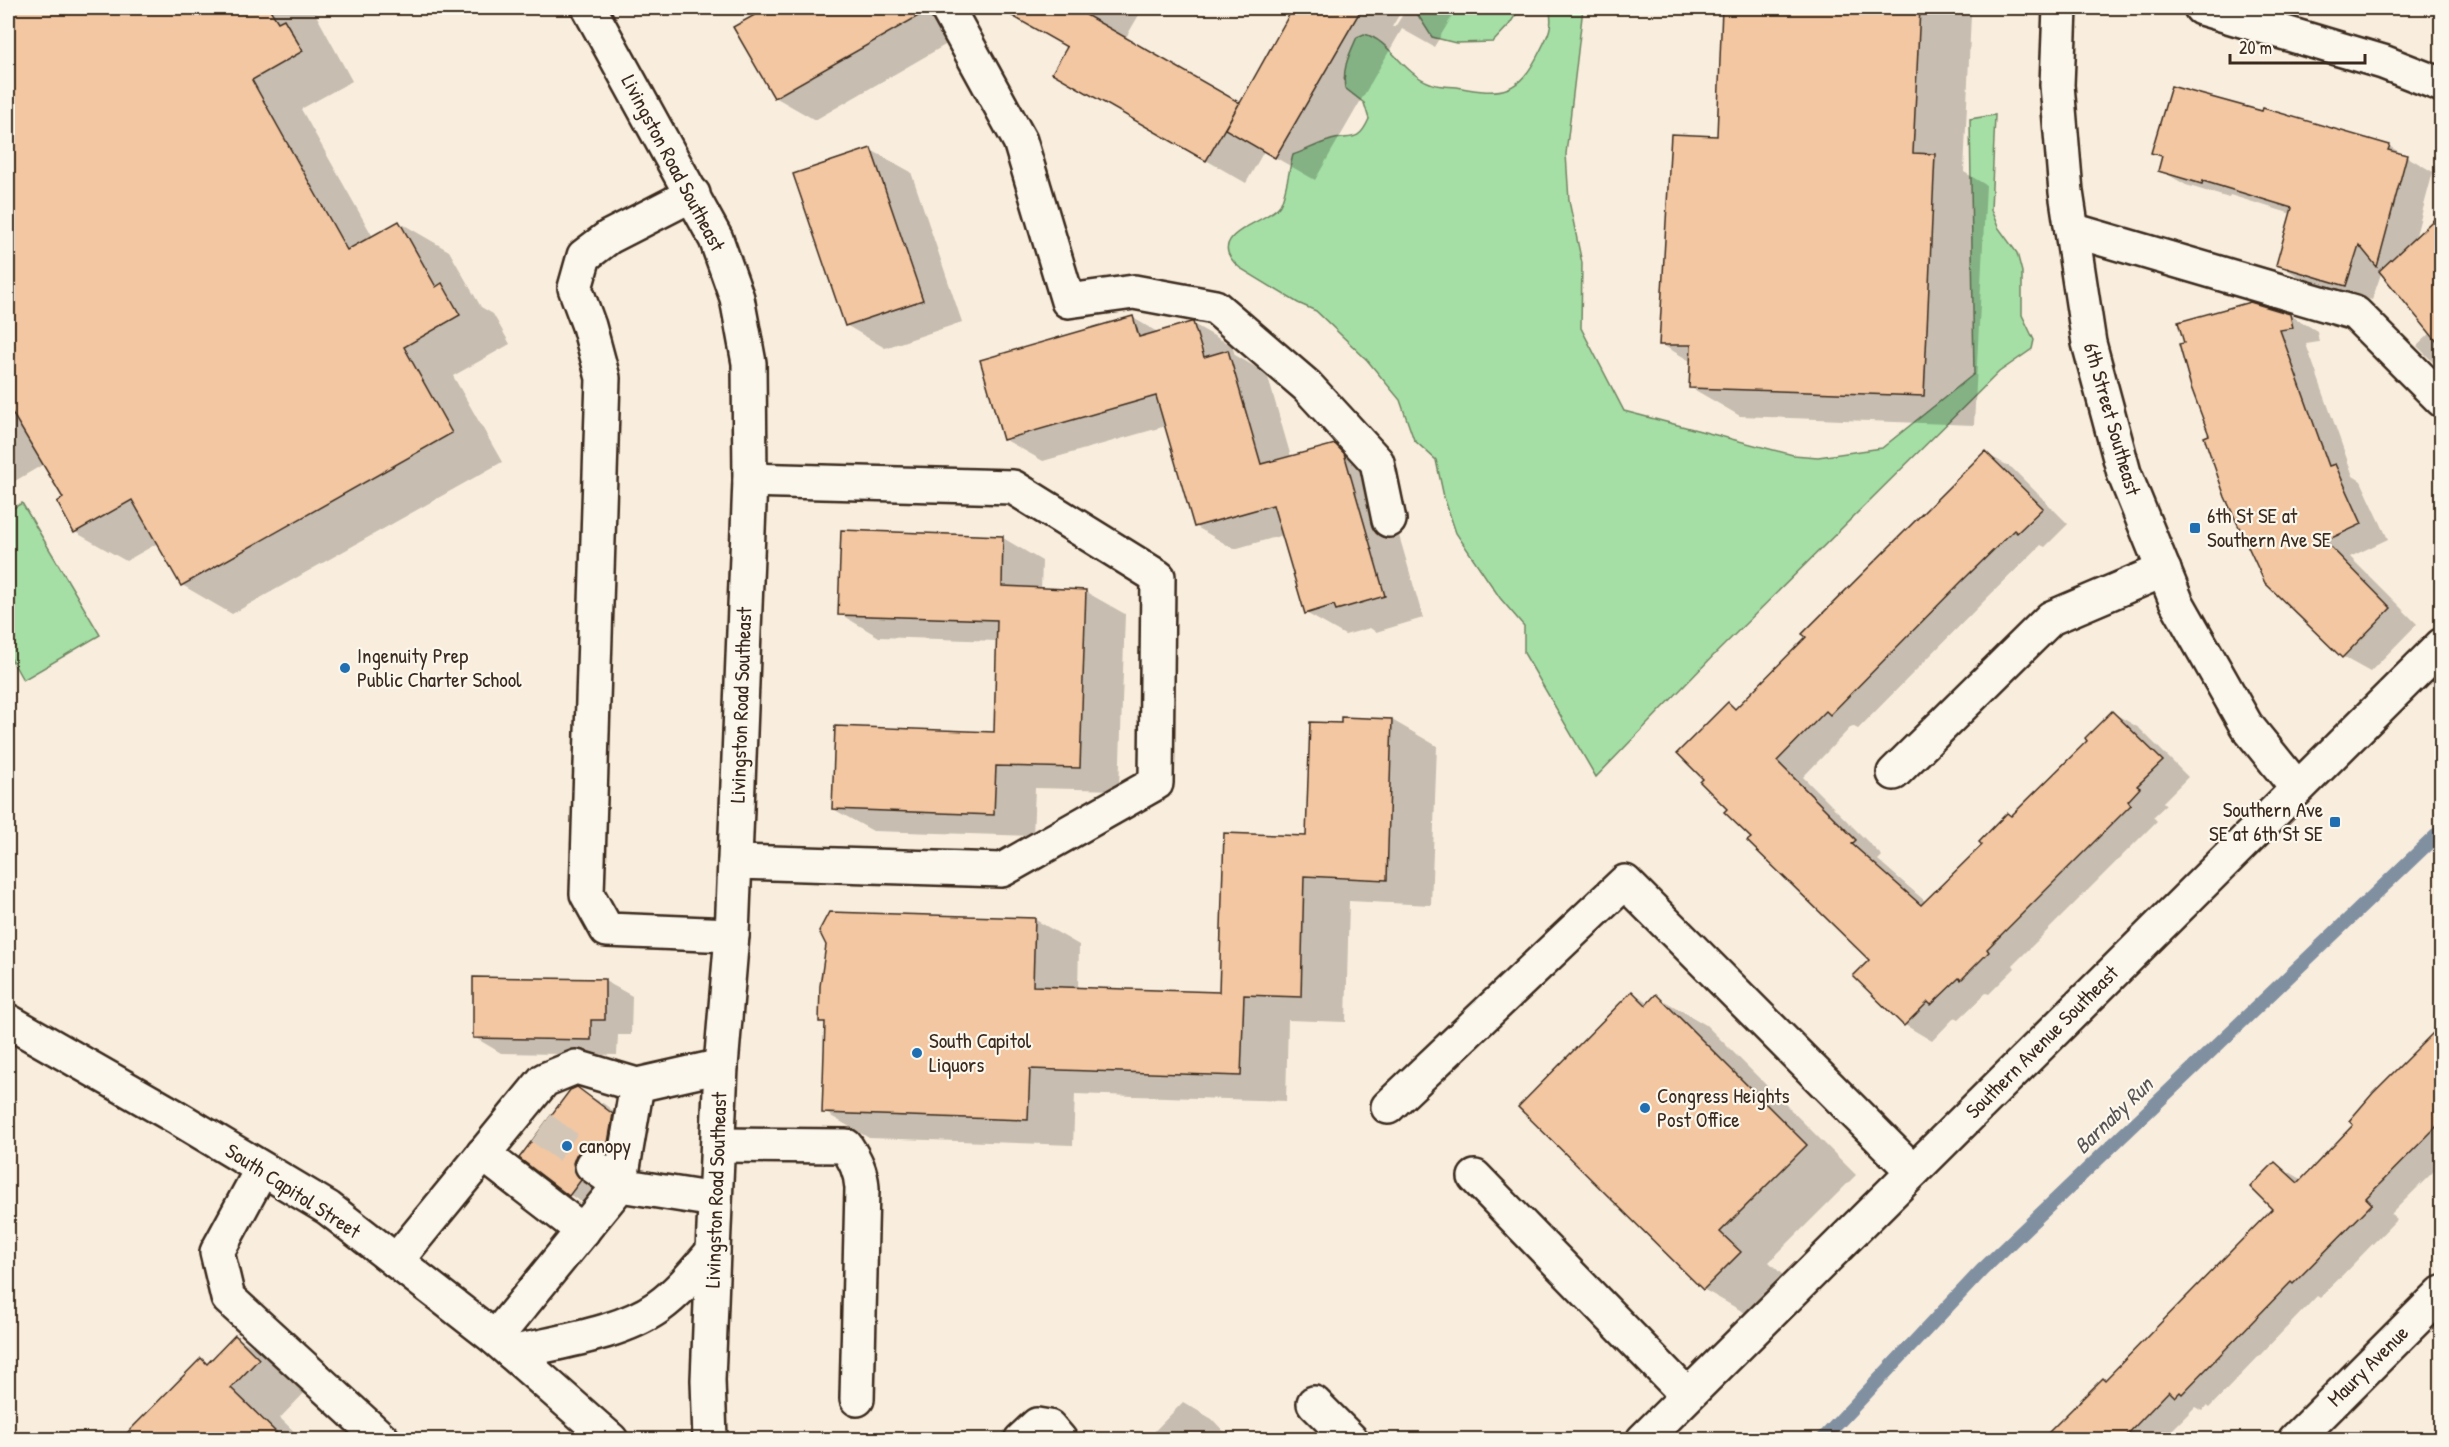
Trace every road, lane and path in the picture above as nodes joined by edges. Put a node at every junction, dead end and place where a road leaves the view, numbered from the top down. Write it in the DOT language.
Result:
graph roads {
  1 [pos="589,8"];
  2 [pos="947,8"];
  3 [pos="2060,8"];
  4 [pos="2201,8"];
  5 [pos="2442,85"];
  6 [pos="693,194"];
  7 [pos="2072,230"];
  8 [pos="2442,400"];
  9 [pos="750,480"];
  10 [pos="1389,520"];
  11 [pos="2164,570"];
  12 [pos="2442,645"];
  13 [pos="1894,773"];
  14 [pos="2297,788"];
  15 [pos="735,862"];
  16 [pos="732,935"];
  17 [pos="8,1021"];
  18 [pos="721,1066"];
  19 [pos="637,1085"];
  20 [pos="1388,1107"];
  21 [pos="718,1144"];
  22 [pos="483,1154"];
  23 [pos="592,1165"];
  24 [pos="262,1168"];
  25 [pos="1913,1171"];
  26 [pos="1475,1178"];
  27 [pos="620,1185"];
  28 [pos="715,1200"];
  29 [pos="583,1231"];
  30 [pos="713,1251"];
  31 [pos="396,1261"];
  32 [pos="2442,1293"];
  33 [pos="504,1345"];
  34 [pos="1687,1395"];
  35 [pos="857,1399"];
  36 [pos="1314,1403"];
  37 [pos="384,1440"];
  38 [pos="611,1440"];
  39 [pos="710,1440"];
  40 [pos="1021,1440"];
  41 [pos="1060,1440"];
  42 [pos="1351,1440"];
  43 [pos="1643,1440"];
  44 [pos="2295,1440"];
  1 -- 6 [label="street, Livingston Road Southeast"];
  2 -- 10 [label="street"];
  3 -- 7 [label="street, 6th Street Southeast"];
  4 -- 5 [label="street"];
  6 -- 9 [label="street, Livingston Road Southeast"];
  6 -- 16 [label="street"];
  7 -- 8 [label="street"];
  7 -- 11 [label="street, 6th Street Southeast"];
  9 -- 15 [label="street, Livingston Road Southeast"];
  9 -- 15 [label="street"];
  11 -- 13 [label="street"];
  11 -- 14 [label="street, 6th Street Southeast"];
  12 -- 14 [label="street, Southern Avenue Southeast"];
  14 -- 25 [label="street, Southern Avenue Southeast"];
  15 -- 16 [label="street, Livingston Road Southeast"];
  16 -- 18 [label="street, Livingston Road Southeast"];
  17 -- 24 [label="street, South Capitol Street"];
  18 -- 19 [label="street"];
  18 -- 21 [label="street, Livingston Road Southeast"];
  19 -- 22 [label="street"];
  19 -- 27 [label="street"];
  20 -- 25 [label="street"];
  21 -- 28 [label="street, Livingston Road Southeast"];
  21 -- 35 [label="street"];
  22 -- 29 [label="street"];
  22 -- 31 [label="street"];
  23 -- 27 [label="street"];
  24 -- 31 [label="street, South Capitol Street"];
  24 -- 37 [label="street"];
  25 -- 34 [label="street, Southern Avenue Southeast"];
  26 -- 34 [label="street"];
  27 -- 28 [label="street"];
  27 -- 29 [label="street"];
  28 -- 30 [label="street, Livingston Road Southeast"];
  29 -- 33 [label="street"];
  30 -- 33 [label="street"];
  30 -- 39 [label="street, Livingston Road Southeast"];
  31 -- 33 [label="street, South Capitol Street"];
  32 -- 44 [label="street, Maury Avenue"];
  33 -- 38 [label="street, South Capitol Street"];
  34 -- 43 [label="street, Southern Avenue Southeast"];
  36 -- 42 [label="street"];
  40 -- 41 [label="street"];
}
